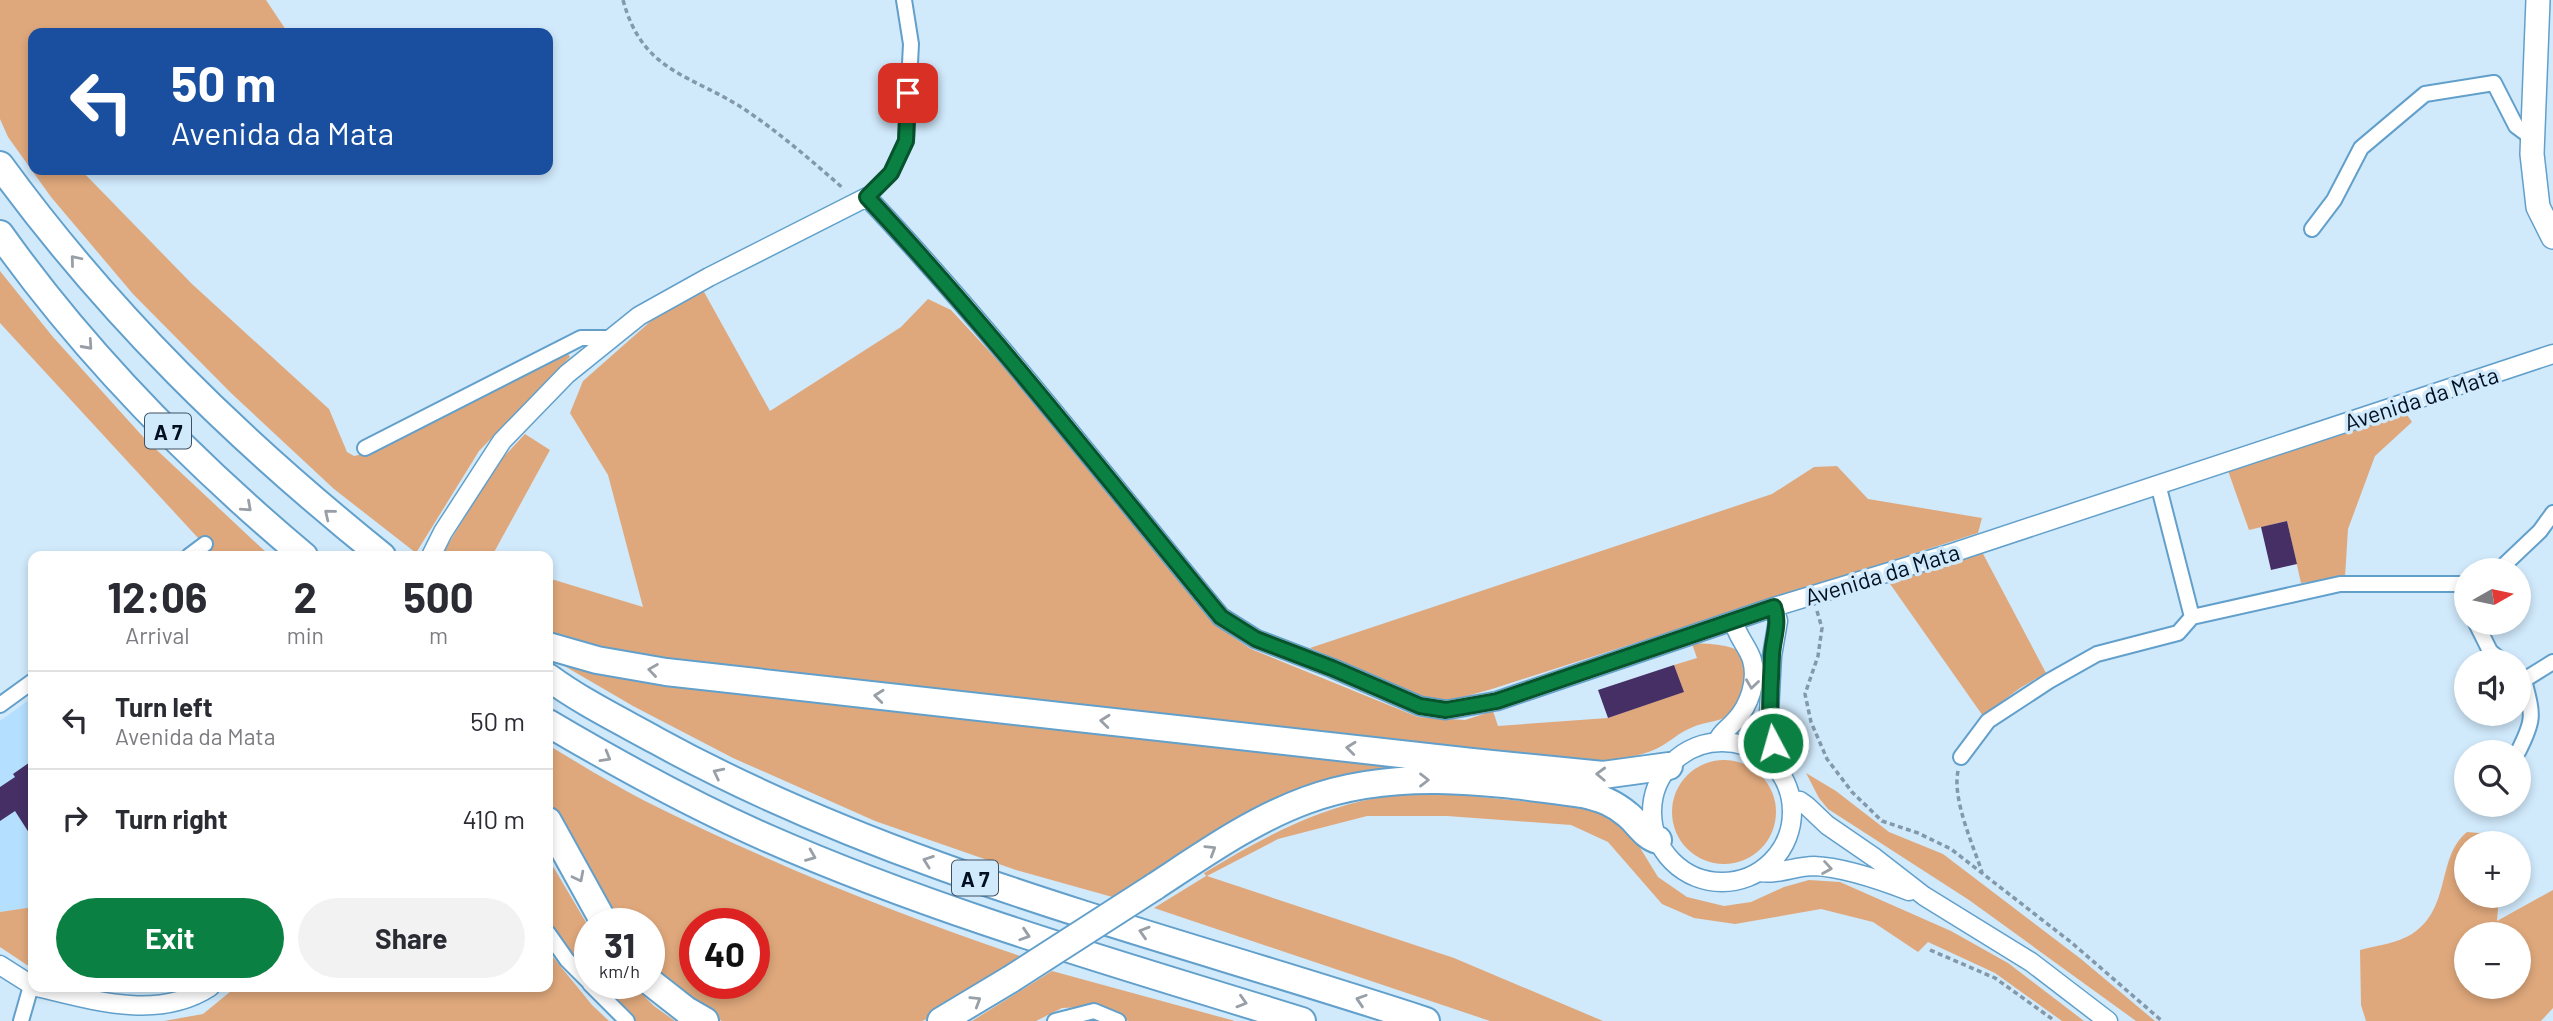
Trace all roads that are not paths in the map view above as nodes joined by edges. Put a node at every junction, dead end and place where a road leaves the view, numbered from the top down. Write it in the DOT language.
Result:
graph roads {
  1 [pos="904,0"];
  2 [pos="2538,0"];
  3 [pos="2532,138"];
  4 [pos="0,165"];
  5 [pos="863,199"];
  6 [pos="2312,229"];
  7 [pos="0,234"];
  8 [pos="2553,237"];
  9 [pos="612,338"];
  10 [pos="2553,354"];
  11 [pos="365,448"];
  12 [pos="2158,484"];
  13 [pos="2553,513"];
  14 [pos="205,544"];
  15 [pos="196,551"];
  16 [pos="298,551"];
  17 [pos="376,551"];
  18 [pos="434,551"];
  19 [pos="2512,558"];
  20 [pos="2454,588"];
  21 [pos="1774,607"];
  22 [pos="2193,617"];
  23 [pos="1734,621"];
  24 [pos="553,647"];
  25 [pos="2553,662"];
  26 [pos="2531,672"];
  27 [pos="553,680"];
  28 [pos="28,685"];
  29 [pos="0,705"];
  30 [pos="2531,709"];
  31 [pos="553,726"];
  32 [pos="2524,740"];
  33 [pos="1717,742"];
  34 [pos="1961,757"];
  35 [pos="1773,764"];
  36 [pos="1669,766"];
  37 [pos="1792,800"];
  38 [pos="553,830"];
  39 [pos="1658,839"];
  40 [pos="1760,872"];
  41 [pos="1924,896"];
  42 [pos="596,908"];
  43 [pos="553,940"];
  44 [pos="0,965"];
  45 [pos="574,967"];
  46 [pos="28,982"];
  47 [pos="32,992"];
  48 [pos="62,992"];
  49 [pos="198,992"];
  50 [pos="665,994"];
  51 [pos="606,999"];
  52 [pos="21,1021"];
  53 [pos="627,1021"];
  54 [pos="705,1021"];
  55 [pos="941,1021"];
  56 [pos="1055,1021"];
  57 [pos="1118,1021"];
  58 [pos="1302,1021"];
  59 [pos="1426,1021"];
  60 [pos="2108,1021"];
  1 -- 5 [label="street"];
  2 -- 3 [label="main road"];
  3 -- 6 [label="street"];
  3 -- 8 [label="main road"];
  17 -- 4 [label="highway, A 7, one-way"];
  5 -- 9 [label="street"];
  5 -- 23 [label="street, Avenida da Mata"];
  7 -- 16 [label="highway, A 7, one-way"];
  9 -- 11 [label="street"];
  9 -- 18 [label="street"];
  10 -- 12 [label="street, Avenida da Mata"];
  12 -- 21 [label="street, Avenida da Mata"];
  12 -- 22 [label="street"];
  13 -- 19 [label="street"];
  14 -- 15 [label="street"];
  20 -- 22 [label="street"];
  21 -- 23 [label="street, Avenida da Mata"];
  21 -- 35 [label="street"];
  22 -- 34 [label="street"];
  23 -- 33 [label="street, one-way"];
  36 -- 24 [label="highway, one-way"];
  25 -- 26 [label="street"];
  59 -- 27 [label="highway, A 7, one-way"];
  28 -- 29 [label="street"];
  30 -- 32 [label="street"];
  31 -- 58 [label="highway, A 7, one-way"];
  33 -- 35 [label="street"];
  33 -- 36 [label="street"];
  35 -- 37 [label="street"];
  36 -- 39 [label="street"];
  37 -- 40 [label="street"];
  37 -- 41 [label="street"];
  38 -- 42 [label="highway, one-way"];
  39 -- 40 [label="street"];
  55 -- 39 [label="highway, one-way, bridge"];
  40 -- 41 [label="street, one-way"];
  41 -- 60 [label="street"];
  43 -- 45 [label="street"];
  44 -- 46 [label="street"];
  47 -- 52 [label="street"];
  48 -- 49 [label="street"];
  50 -- 54 [label="highway"];
  51 -- 53 [label="street"];
  56 -- 57 [label="street"];
}
